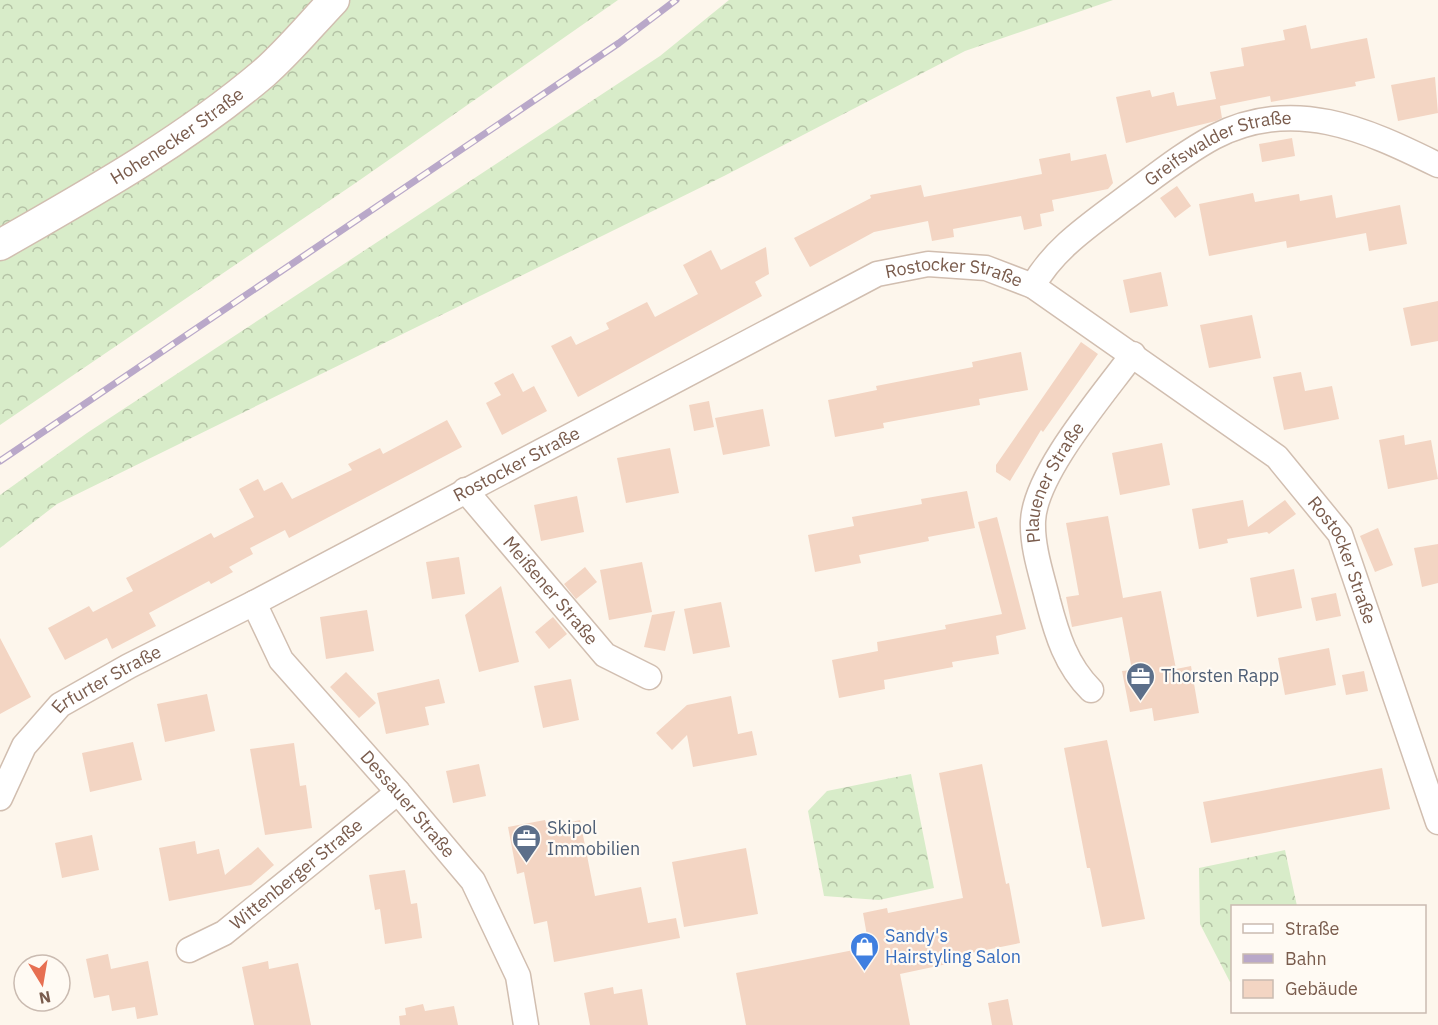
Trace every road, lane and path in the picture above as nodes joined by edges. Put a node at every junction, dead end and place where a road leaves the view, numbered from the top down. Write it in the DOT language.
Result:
graph roads {
  1 [pos="334,0"];
  2 [pos="1438,165"];
  3 [pos="0,245"];
  4 [pos="1033,286"];
  5 [pos="1133,354"];
  6 [pos="465,490"];
  7 [pos="254,603"];
  8 [pos="649,676"];
  9 [pos="1091,690"];
  10 [pos="399,792"];
  11 [pos="0,798"];
  12 [pos="1438,822"];
  13 [pos="189,950"];
  14 [pos="526,1025"];
  1 -- 3 [label="street, Hohenecker Straße"];
  2 -- 4 [label="street, Greifswalder Straße"];
  4 -- 5 [label="street, Rostocker Straße"];
  4 -- 6 [label="street, Rostocker Straße"];
  5 -- 9 [label="street, Plauener Straße"];
  5 -- 12 [label="street, Rostocker Straße"];
  6 -- 7 [label="street, Rostocker Straße"];
  6 -- 8 [label="street, Meißener Straße"];
  7 -- 10 [label="street, Dessauer Straße"];
  7 -- 11 [label="street, Erfurter Straße"];
  10 -- 13 [label="street, Wittenberger Straße"];
  10 -- 14 [label="street, Dessauer Straße"];
}
